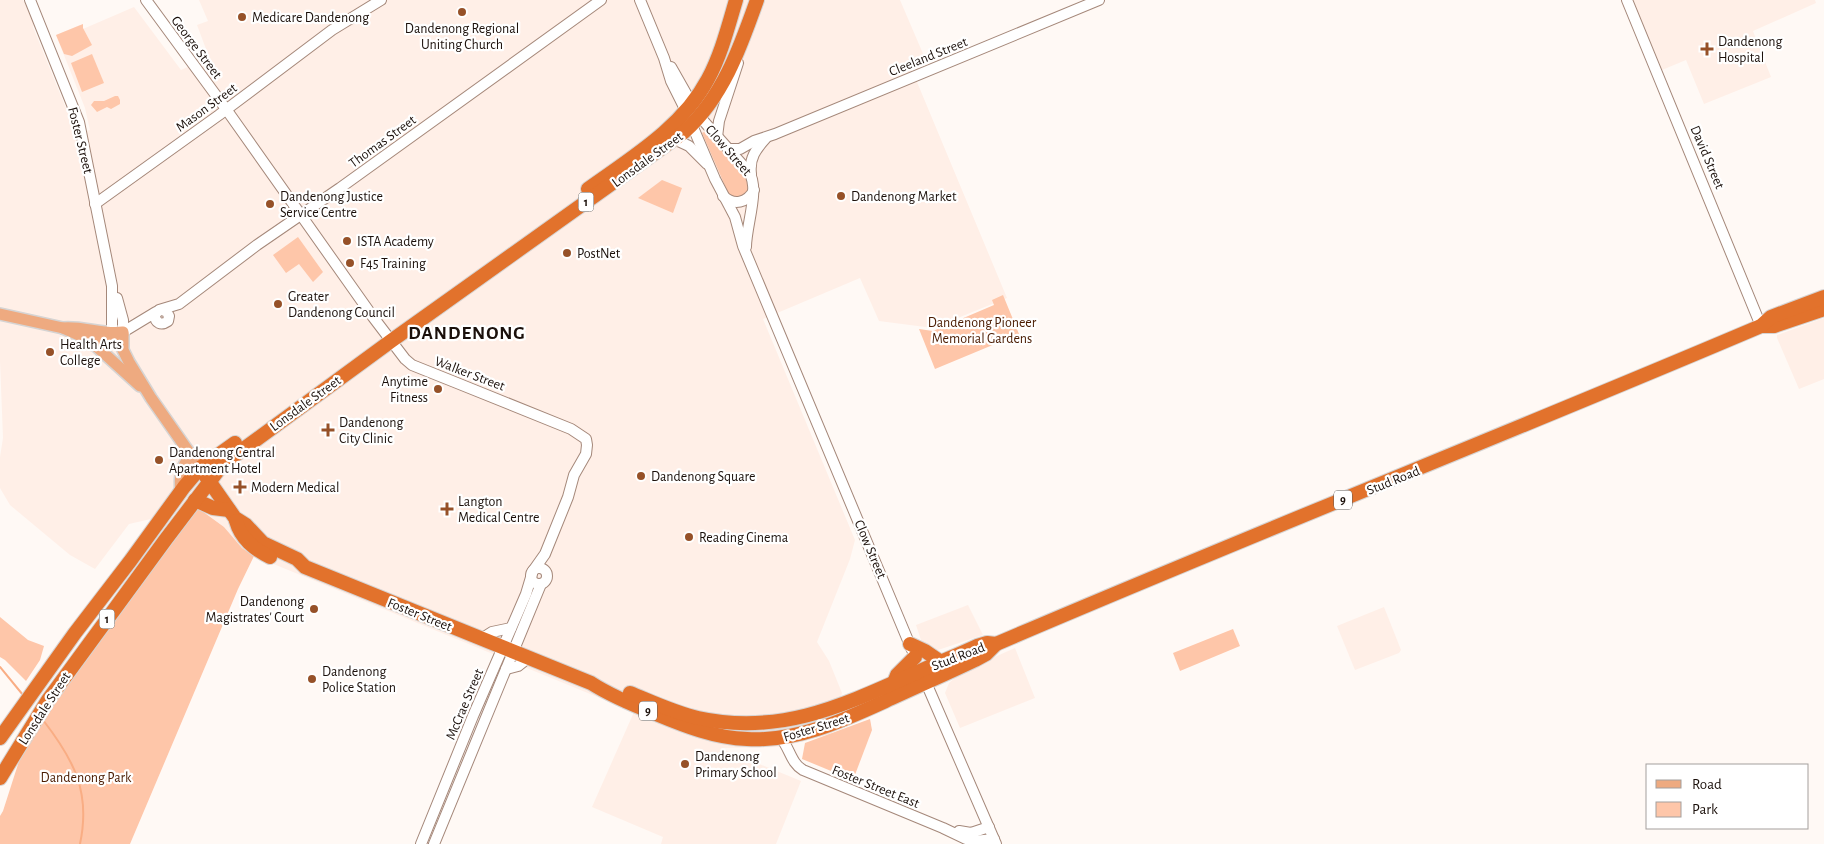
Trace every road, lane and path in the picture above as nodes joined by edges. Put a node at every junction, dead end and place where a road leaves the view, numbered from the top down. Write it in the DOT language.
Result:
graph roads {
  1 [pos="30,0"];
  2 [pos="146,0"];
  3 [pos="372,0"];
  4 [pos="381,0"];
  5 [pos="601,0"];
  6 [pos="640,0"];
  7 [pos="736,0"];
  8 [pos="757,0"];
  9 [pos="1099,0"];
  10 [pos="1627,0"];
  11 [pos="332,30"];
  12 [pos="744,35"];
  13 [pos="689,108"];
  14 [pos="226,109"];
  15 [pos="696,121"];
  16 [pos="718,138"];
  17 [pos="766,138"];
  18 [pos="674,139"];
  19 [pos="728,149"];
  20 [pos="711,169"];
  21 [pos="751,174"];
  22 [pos="755,187"];
  23 [pos="723,196"];
  24 [pos="95,204"];
  25 [pos="300,215"];
  26 [pos="747,253"];
  27 [pos="112,286"];
  28 [pos="1824,297"];
  29 [pos="179,304"];
  30 [pos="1824,309"];
  31 [pos="158,311"];
  32 [pos="121,312"];
  33 [pos="0,314"];
  34 [pos="139,323"];
  35 [pos="1761,326"];
  36 [pos="63,328"];
  37 [pos="118,335"];
  38 [pos="81,336"];
  39 [pos="388,338"];
  40 [pos="141,387"];
  41 [pos="151,398"];
  42 [pos="586,439"];
  43 [pos="191,455"];
  44 [pos="200,468"];
  45 [pos="210,482"];
  46 [pos="180,492"];
  47 [pos="195,500"];
  48 [pos="232,514"];
  49 [pos="544,554"];
  50 [pos="532,572"];
  51 [pos="546,572"];
  52 [pos="541,584"];
  53 [pos="511,628"];
  54 [pos="481,639"];
  55 [pos="996,644"];
  56 [pos="508,650"];
  57 [pos="912,650"];
  58 [pos="528,658"];
  59 [pos="941,662"];
  60 [pos="506,669"];
  61 [pos="923,676"];
  62 [pos="591,683"];
  63 [pos="893,683"];
  64 [pos="731,721"];
  65 [pos="2,735"];
  66 [pos="729,737"];
  67 [pos="781,738"];
  68 [pos="19,747"];
  69 [pos="0,778"];
  70 [pos="989,827"];
  71 [pos="943,828"];
  72 [pos="995,841"];
  73 [pos="421,844"];
  74 [pos="434,844"];
  1 -- 24 [label="main road, Foster Street"];
  2 -- 14 [label="main road, George Street"];
  3 -- 11 [label="main road, Mason Street"];
  4 -- 11 [label="main road, Mason Street"];
  5 -- 25 [label="main road, Thomas Street"];
  6 -- 13 [label="main road, Clow Street"];
  7 -- 13 [label="highway, 1"];
  8 -- 12 [label="highway, 1"];
  9 -- 17 [label="main road, Cleeland Street"];
  10 -- 35 [label="main road, David Street"];
  11 -- 14 [label="main road, Mason Street"];
  12 -- 15 [label="highway, 1"];
  12 -- 16 [label="main road"];
  13 -- 15 [label="highway, Clow Street"];
  13 -- 39 [label="highway, Lonsdale Street / 1"];
  14 -- 24 [label="main road, Mason Street"];
  14 -- 25 [label="main road, Walker Street"];
  15 -- 16 [label="main road, Clow Street"];
  15 -- 18 [label="highway, Lonsdale Street / 1"];
  15 -- 20 [label="main road, Clow Street"];
  16 -- 19 [label="main road, Clow Street"];
  17 -- 19 [label="main road, Cleeland Street"];
  17 -- 21 [label="main road"];
  18 -- 20 [label="main road"];
  18 -- 39 [label="highway, Lonsdale Street / 1"];
  19 -- 21 [label="main road, Clow Street"];
  20 -- 23 [label="main road, Clow Street"];
  21 -- 22 [label="main road, Clow Street"];
  22 -- 23 [label="main road"];
  22 -- 26 [label="main road, Clow Street"];
  23 -- 26 [label="main road, Clow Street"];
  24 -- 27 [label="main road, Foster Street"];
  25 -- 29 [label="main road, Thomas Street"];
  25 -- 39 [label="main road, Walker Street"];
  26 -- 57 [label="main road, Clow Street"];
  27 -- 32 [label="main road, Foster Street"];
  27 -- 37 [label="main road, Foster Street"];
  28 -- 35 [label="highway, Stud Road / 9"];
  29 -- 31 [label="main road, Thomas Street"];
  29 -- 31 [label="main road, Thomas Street"];
  30 -- 35 [label="highway, Stud Road / 9"];
  31 -- 34 [label="main road, Thomas Street"];
  32 -- 34 [label="main road"];
  32 -- 37 [label="main road, Foster Street"];
  33 -- 36 [label="main road"];
  34 -- 37 [label="main road, Thomas Street"];
  35 -- 55 [label="highway, Stud Road / 9"];
  36 -- 37 [label="main road"];
  36 -- 38 [label="main road"];
  37 -- 38 [label="main road"];
  37 -- 40 [label="main road, Foster Street"];
  37 -- 41 [label="main road, Foster Street"];
  38 -- 40 [label="main road"];
  39 -- 42 [label="main road, Walker Street"];
  39 -- 44 [label="highway, Lonsdale Street / 1"];
  39 -- 45 [label="highway, Lonsdale Street / 1"];
  40 -- 41 [label="main road, Foster Street"];
  41 -- 43 [label="main road, Foster Street"];
  42 -- 49 [label="main road, McCrae Street"];
  43 -- 44 [label="main road, Foster Street"];
  43 -- 46 [label="main road"];
  44 -- 45 [label="highway, Foster Street"];
  44 -- 46 [label="highway, Lonsdale Street / 1"];
  45 -- 47 [label="highway, Lonsdale Street / 1"];
  45 -- 48 [label="highway, Foster Street / 9"];
  46 -- 65 [label="highway, Lonsdale Street / 1"];
  47 -- 48 [label="highway"];
  47 -- 68 [label="highway, Lonsdale Street / 1"];
  48 -- 54 [label="highway, Foster Street / 9"];
  49 -- 50 [label="main road, McCrae Street"];
  49 -- 51 [label="main road, McCrae Street"];
  50 -- 51 [label="main road"];
  50 -- 52 [label="main road"];
  50 -- 53 [label="main road, McCrae Street"];
  51 -- 52 [label="main road"];
  52 -- 56 [label="main road, McCrae Street"];
  53 -- 54 [label="main road"];
  53 -- 56 [label="main road, McCrae Street"];
  54 -- 56 [label="highway, Foster Street / 9"];
  55 -- 59 [label="highway, Stud Road / 9"];
  55 -- 61 [label="highway, Stud Road / 9"];
  56 -- 58 [label="highway, Foster Street / 9"];
  56 -- 60 [label="main road, McCrae Street"];
  56 -- 73 [label="main road, McCrae Street"];
  57 -- 59 [label="highway"];
  57 -- 61 [label="main road, Clow Street"];
  57 -- 63 [label="highway"];
  58 -- 60 [label="main road"];
  58 -- 62 [label="highway, Foster Street / 9"];
  59 -- 61 [label="highway, Stud Road / 9"];
  60 -- 74 [label="main road, McCrae Street"];
  61 -- 63 [label="highway, Foster Street / 9"];
  61 -- 67 [label="highway, Foster Street / 9"];
  61 -- 70 [label="main road, Clow Street"];
  62 -- 64 [label="highway, Foster Street / 9"];
  62 -- 66 [label="highway, Foster Street / 9"];
  63 -- 64 [label="highway, Foster Street / 9"];
  64 -- 66 [label="highway"];
  65 -- 68 [label="highway"];
  66 -- 67 [label="highway, Foster Street / 9"];
  67 -- 71 [label="main road, Foster Street East"];
  68 -- 69 [label="highway, Lonsdale Street / 1"];
  70 -- 71 [label="main road, Foster Street East"];
  70 -- 72 [label="main road, Clow Street"];
  71 -- 72 [label="main road, Foster Street East"];
}
